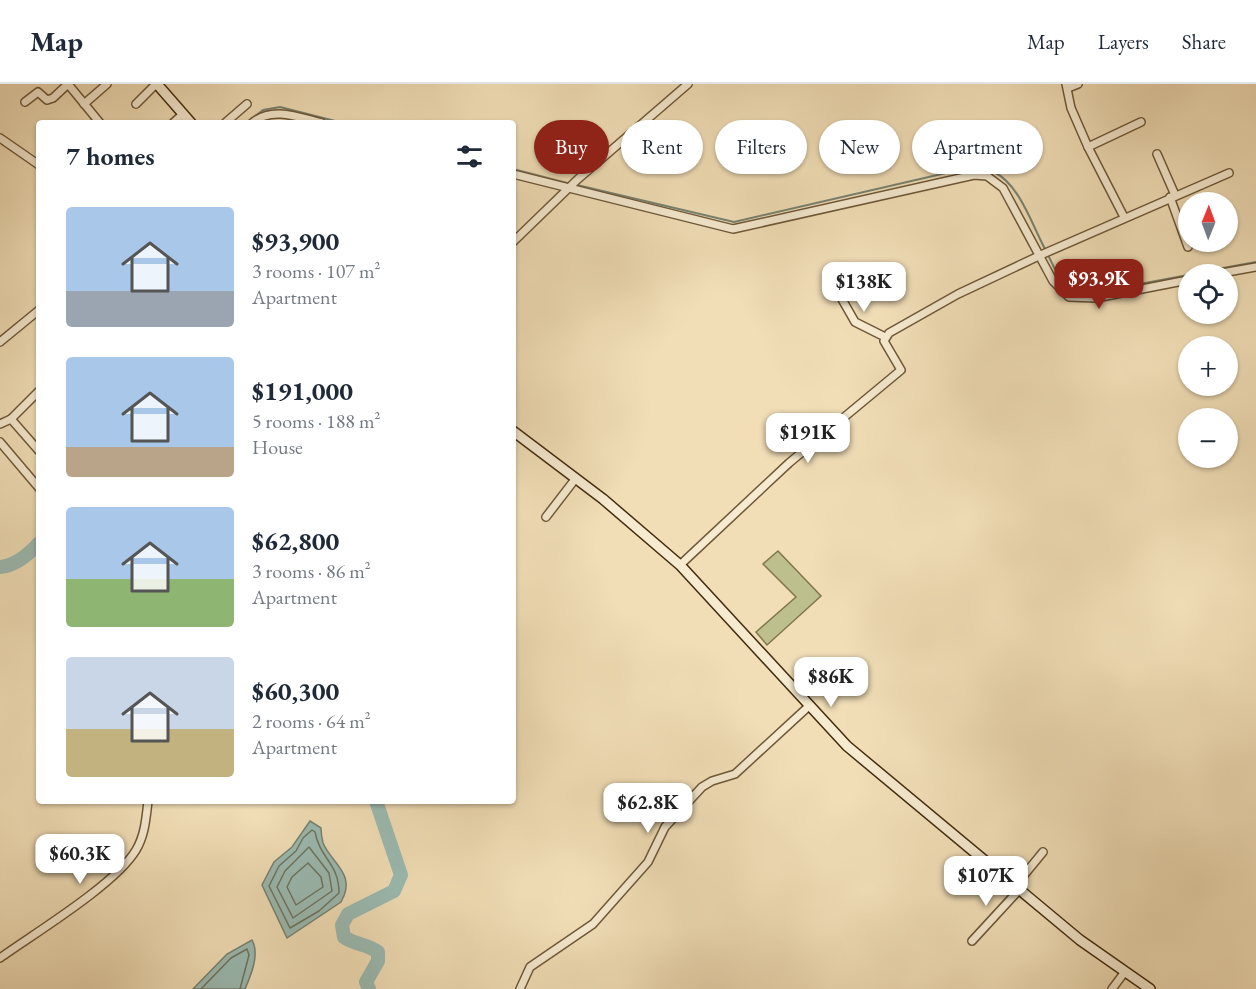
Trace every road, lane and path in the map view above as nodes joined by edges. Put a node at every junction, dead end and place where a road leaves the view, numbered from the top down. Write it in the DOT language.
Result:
graph roads {
  1 [pos="68,84"];
  2 [pos="107,84"];
  3 [pos="157,84"];
  4 [pos="688,84"];
  5 [pos="1078,84"];
  6 [pos="1067,86"];
  7 [pos="25,102"];
  8 [pos="84,104"];
  9 [pos="136,104"];
  10 [pos="247,104"];
  11 [pos="183,114"];
  12 [pos="97,120"];
  13 [pos="176,120"];
  14 [pos="188,120"];
  15 [pos="228,120"];
  16 [pos="256,120"];
  17 [pos="308,120"];
  18 [pos="1141,122"];
  19 [pos="0,138"];
  20 [pos="1088,147"];
  21 [pos="1157,154"];
  22 [pos="36,163"];
  23 [pos="1230,173"];
  24 [pos="516,175"];
  25 [pos="570,189"];
  26 [pos="1172,196"];
  27 [pos="1178,215"];
  28 [pos="1124,218"];
  29 [pos="516,239"];
  30 [pos="1040,255"];
  31 [pos="1256,267"];
  32 [pos="1238,270"];
  33 [pos="1178,282"];
  34 [pos="839,294"];
  35 [pos="36,312"];
  36 [pos="885,337"];
  37 [pos="0,342"];
  38 [pos="36,394"];
  39 [pos="11,419"];
  40 [pos="0,424"];
  41 [pos="516,433"];
  42 [pos="0,442"];
  43 [pos="36,447"];
  44 [pos="576,478"];
  45 [pos="36,484"];
  46 [pos="546,517"];
  47 [pos="680,565"];
  48 [pos="810,706"];
  49 [pos="147,804"];
  50 [pos="1043,852"];
  51 [pos="1017,888"];
  52 [pos="972,940"];
  53 [pos="0,958"];
  54 [pos="1124,973"];
  55 [pos="520,989"];
  56 [pos="1112,989"];
  57 [pos="1150,989"];
  1 -- 7 [label="street"];
  1 -- 8 [label="street"];
  2 -- 8 [label="street"];
  3 -- 9 [label="street"];
  3 -- 11 [label="street"];
  4 -- 25 [label="street"];
  5 -- 6 [label="street"];
  6 -- 20 [label="street"];
  8 -- 12 [label="street"];
  10 -- 15 [label="street"];
  11 -- 13 [label="street"];
  11 -- 14 [label="street"];
  16 -- 17 [label="street"];
  18 -- 20 [label="street"];
  19 -- 22 [label="street"];
  20 -- 28 [label="street"];
  21 -- 26 [label="street"];
  23 -- 26 [label="street"];
  24 -- 25 [label="street"];
  25 -- 29 [label="street"];
  25 -- 30 [label="street"];
  26 -- 27 [label="street"];
  26 -- 28 [label="street"];
  28 -- 30 [label="street"];
  30 -- 33 [label="street"];
  30 -- 36 [label="street"];
  31 -- 32 [label="street"];
  34 -- 36 [label="street"];
  35 -- 37 [label="street"];
  36 -- 47 [label="street"];
  38 -- 39 [label="street"];
  39 -- 40 [label="street"];
  39 -- 43 [label="street"];
  41 -- 44 [label="street"];
  42 -- 45 [label="street"];
  44 -- 46 [label="street"];
  44 -- 47 [label="street"];
  47 -- 48 [label="street"];
  48 -- 51 [label="street"];
  48 -- 55 [label="street"];
  49 -- 53 [label="street"];
  50 -- 51 [label="street"];
  51 -- 52 [label="street"];
  51 -- 54 [label="street"];
  54 -- 56 [label="street"];
  54 -- 57 [label="street"];
}
